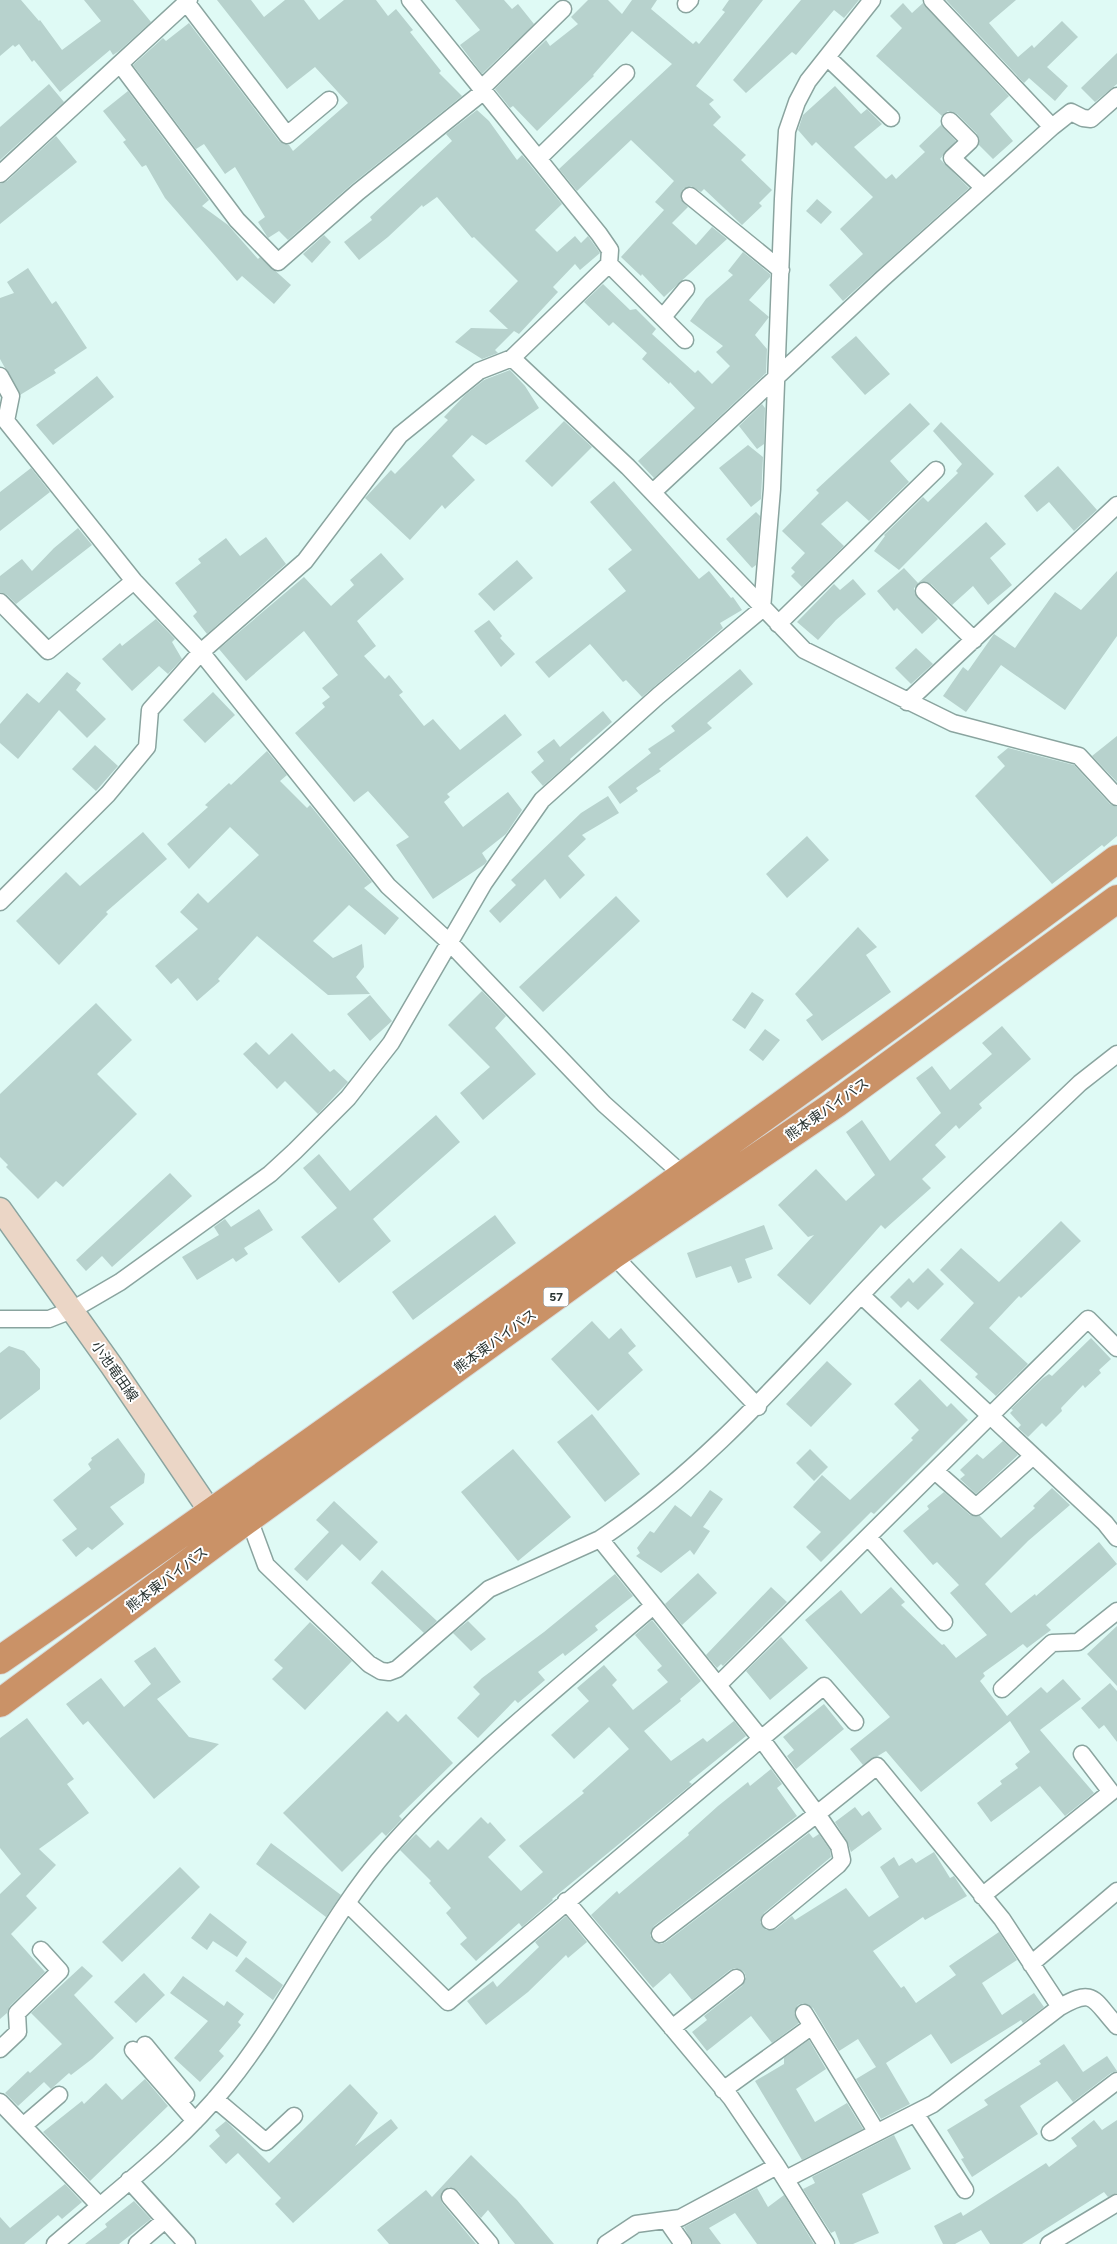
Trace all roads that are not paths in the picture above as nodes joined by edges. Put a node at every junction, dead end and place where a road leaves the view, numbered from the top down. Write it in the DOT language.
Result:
graph roads {
  1 [pos="410,0"];
  2 [pos="872,0"];
  3 [pos="932,0"];
  4 [pos="187,1"];
  5 [pos="563,9"];
  6 [pos="827,57"];
  7 [pos="120,64"];
  8 [pos="626,74"];
  9 [pos="483,90"];
  10 [pos="1117,96"];
  11 [pos="329,100"];
  12 [pos="891,118"];
  13 [pos="950,121"];
  14 [pos="1052,126"];
  15 [pos="539,158"];
  16 [pos="0,174"];
  17 [pos="984,188"];
  18 [pos="690,196"];
  19 [pos="609,264"];
  20 [pos="780,270"];
  21 [pos="686,289"];
  22 [pos="663,317"];
  23 [pos="685,340"];
  24 [pos="512,358"];
  25 [pos="0,376"];
  26 [pos="776,378"];
  27 [pos="936,470"];
  28 [pos="652,492"];
  29 [pos="1117,505"];
  30 [pos="134,581"];
  31 [pos="924,591"];
  32 [pos="0,602"];
  33 [pos="762,609"];
  34 [pos="778,624"];
  35 [pos="974,640"];
  36 [pos="200,652"];
  37 [pos="907,702"];
  38 [pos="1117,797"];
  39 [pos="1117,858"];
  40 [pos="1117,899"];
  41 [pos="0,902"];
  42 [pos="450,942"];
  43 [pos="1117,1054"];
  44 [pos="683,1175"];
  45 [pos="0,1209"];
  46 [pos="613,1256"];
  47 [pos="861,1295"];
  48 [pos="72,1310"];
  49 [pos="0,1320"];
  50 [pos="1117,1348"];
  51 [pos="758,1407"];
  52 [pos="990,1416"];
  53 [pos="1033,1456"];
  54 [pos="935,1471"];
  55 [pos="249,1519"];
  56 [pos="219,1524"];
  57 [pos="868,1537"];
  58 [pos="1117,1538"];
  59 [pos="600,1539"];
  60 [pos="653,1606"];
  61 [pos="1117,1611"];
  62 [pos="944,1622"];
  63 [pos="4,1652"];
  64 [pos="718,1686"];
  65 [pos="1002,1688"];
  66 [pos="0,1703"];
  67 [pos="855,1722"];
  68 [pos="762,1740"];
  69 [pos="1082,1754"];
  70 [pos="817,1814"];
  71 [pos="1117,1891"];
  72 [pos="982,1896"];
  73 [pos="566,1901"];
  74 [pos="347,1903"];
  75 [pos="770,1920"];
  76 [pos="660,1934"];
  77 [pos="41,1950"];
  78 [pos="1031,1964"];
  79 [pos="736,1978"];
  80 [pos="1060,2007"];
  81 [pos="1117,2026"];
  82 [pos="672,2028"];
  83 [pos="139,2048"];
  84 [pos="0,2049"];
  85 [pos="1117,2081"];
  86 [pos="723,2090"];
  87 [pos="59,2095"];
  88 [pos="215,2099"];
  89 [pos="0,2102"];
  90 [pos="915,2113"];
  91 [pos="294,2116"];
  92 [pos="199,2118"];
  93 [pos="23,2126"];
  94 [pos="876,2132"];
  95 [pos="1050,2132"];
  96 [pos="781,2172"];
  97 [pos="129,2180"];
  98 [pos="965,2190"];
  99 [pos="450,2197"];
  100 [pos="1117,2202"];
  101 [pos="99,2205"];
  102 [pos="165,2220"];
  103 [pos="667,2221"];
  104 [pos="55,2244"];
  105 [pos="137,2244"];
  106 [pos="187,2244"];
  107 [pos="490,2244"];
  108 [pos="606,2244"];
  109 [pos="683,2244"];
  110 [pos="826,2244"];
  111 [pos="1049,2244"];
  1 -- 9 [label="street"];
  2 -- 6 [label="street"];
  3 -- 14 [label="street"];
  4 -- 7 [label="street"];
  4 -- 11 [label="street"];
  5 -- 9 [label="street"];
  6 -- 12 [label="street"];
  6 -- 20 [label="street"];
  7 -- 9 [label="street"];
  7 -- 16 [label="street"];
  8 -- 15 [label="street"];
  9 -- 15 [label="street"];
  10 -- 14 [label="street"];
  13 -- 17 [label="street"];
  14 -- 17 [label="street"];
  15 -- 19 [label="street"];
  17 -- 26 [label="street"];
  18 -- 20 [label="street"];
  19 -- 22 [label="street"];
  19 -- 24 [label="street"];
  20 -- 26 [label="street"];
  21 -- 22 [label="street"];
  22 -- 23 [label="street"];
  24 -- 28 [label="street"];
  24 -- 36 [label="street"];
  25 -- 30 [label="street"];
  26 -- 28 [label="street"];
  26 -- 33 [label="street"];
  27 -- 34 [label="street"];
  28 -- 33 [label="street"];
  29 -- 35 [label="street"];
  30 -- 32 [label="street"];
  30 -- 36 [label="street"];
  31 -- 35 [label="street"];
  33 -- 34 [label="street"];
  33 -- 42 [label="street"];
  34 -- 37 [label="street"];
  35 -- 37 [label="street"];
  36 -- 41 [label="street"];
  36 -- 42 [label="street"];
  37 -- 38 [label="street"];
  39 -- 44 [label="highway, 熊本東バイパス / 57"];
  40 -- 46 [label="highway, 熊本東バイパス / 57"];
  42 -- 44 [label="street"];
  42 -- 48 [label="street"];
  43 -- 47 [label="street"];
  44 -- 56 [label="highway, 熊本東バイパス / 57"];
  45 -- 48 [label="main road, 小池竜田線"];
  46 -- 51 [label="street"];
  46 -- 55 [label="highway, 熊本東バイパス / 57"];
  47 -- 51 [label="street"];
  47 -- 52 [label="street"];
  48 -- 49 [label="street"];
  48 -- 56 [label="main road, 小池竜田線"];
  50 -- 52 [label="street"];
  51 -- 59 [label="street"];
  52 -- 53 [label="street"];
  52 -- 54 [label="street"];
  53 -- 54 [label="street"];
  53 -- 58 [label="street"];
  54 -- 57 [label="street"];
  55 -- 56 [label="highway, 熊本東バイパス / 57"];
  55 -- 59 [label="street"];
  56 -- 63 [label="highway, 熊本東バイパス / 57"];
  56 -- 66 [label="highway, 熊本東バイパス / 57"];
  57 -- 62 [label="street"];
  57 -- 64 [label="street"];
  59 -- 60 [label="street"];
  60 -- 64 [label="street"];
  60 -- 74 [label="street"];
  61 -- 65 [label="street"];
  64 -- 68 [label="street"];
  67 -- 68 [label="street"];
  68 -- 70 [label="street"];
  68 -- 73 [label="street"];
  69 -- 72 [label="street"];
  70 -- 72 [label="street"];
  70 -- 75 [label="street"];
  70 -- 76 [label="street"];
  71 -- 78 [label="street"];
  72 -- 78 [label="street"];
  73 -- 74 [label="street"];
  73 -- 82 [label="street"];
  74 -- 88 [label="street"];
  77 -- 84 [label="street"];
  78 -- 80 [label="street"];
  79 -- 82 [label="street"];
  80 -- 81 [label="street"];
  80 -- 90 [label="street"];
  82 -- 86 [label="street"];
  83 -- 92 [label="street"];
  85 -- 95 [label="street"];
  86 -- 94 [label="street"];
  86 -- 96 [label="street"];
  87 -- 93 [label="street"];
  88 -- 91 [label="street"];
  88 -- 92 [label="street"];
  89 -- 93 [label="street"];
  90 -- 94 [label="street"];
  90 -- 98 [label="street"];
  92 -- 97 [label="street"];
  93 -- 101 [label="street"];
  94 -- 96 [label="street"];
  96 -- 103 [label="street"];
  96 -- 110 [label="street"];
  97 -- 101 [label="street"];
  97 -- 102 [label="street"];
  99 -- 107 [label="street"];
  100 -- 111 [label="street"];
  101 -- 104 [label="street"];
  102 -- 105 [label="street"];
  102 -- 106 [label="street"];
  103 -- 108 [label="street"];
  103 -- 109 [label="street"];
}
